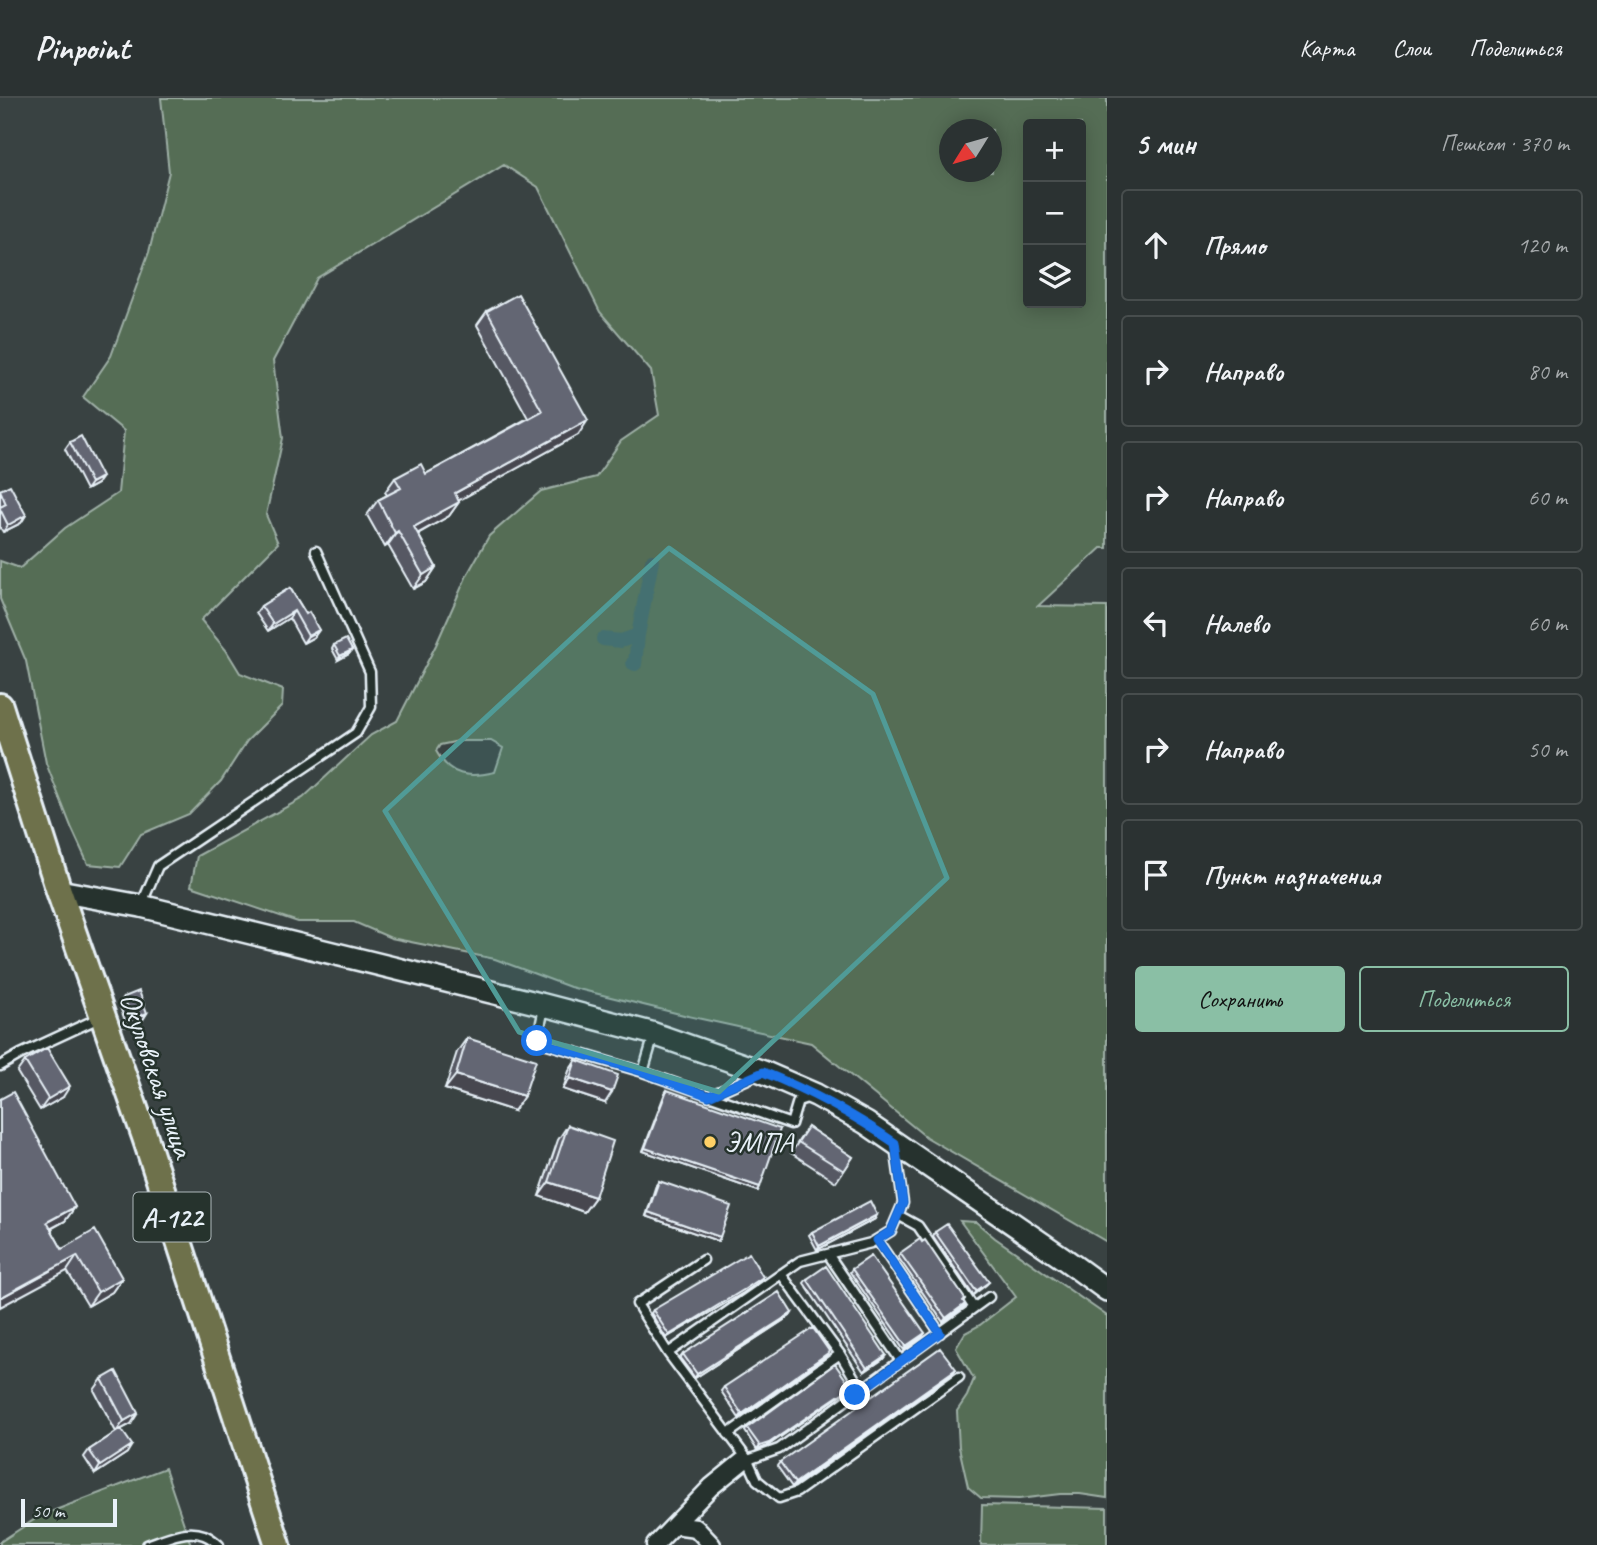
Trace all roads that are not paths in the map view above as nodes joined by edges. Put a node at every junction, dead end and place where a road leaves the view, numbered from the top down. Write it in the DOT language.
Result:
graph roads {
  1 [pos="316,551"];
  2 [pos="0,706"];
  3 [pos="59,891"];
  4 [pos="141,906"];
  5 [pos="544,1005"];
  6 [pos="103,1016"];
  7 [pos="655,1034"];
  8 [pos="0,1066"];
  9 [pos="643,1072"];
  10 [pos="763,1072"];
  11 [pos="816,1095"];
  12 [pos="709,1096"];
  13 [pos="895,1143"];
  14 [pos="898,1215"];
  15 [pos="877,1240"];
  16 [pos="828,1254"];
  17 [pos="703,1260"];
  18 [pos="781,1274"];
  19 [pos="1107,1290"];
  20 [pos="989,1297"];
  21 [pos="974,1308"];
  22 [pos="940,1333"];
  23 [pos="668,1353"];
  24 [pos="840,1354"];
  25 [pos="901,1361"];
  26 [pos="959,1377"];
  27 [pos="855,1395"];
  28 [pos="728,1434"];
  29 [pos="745,1461"];
  30 [pos="674,1525"];
  31 [pos="147,1545"];
  32 [pos="219,1545"];
  33 [pos="278,1545"];
  34 [pos="655,1545"];
  35 [pos="712,1545"];
  1 -- 4 [label="lane"];
  2 -- 3 [label="main road, Окуловская улица / А-122"];
  3 -- 4 [label="main road"];
  3 -- 6 [label="main road, Окуловская улица / А-122"];
  4 -- 5 [label="main road"];
  5 -- 7 [label="main road"];
  5 -- 9 [label="lane"];
  6 -- 8 [label="lane"];
  6 -- 33 [label="main road, Окуловская улица / А-122"];
  7 -- 9 [label="lane"];
  7 -- 10 [label="main road"];
  9 -- 12 [label="lane"];
  10 -- 11 [label="main road"];
  10 -- 12 [label="lane"];
  11 -- 12 [label="lane"];
  11 -- 13 [label="main road"];
  13 -- 14 [label="lane"];
  13 -- 19 [label="main road"];
  14 -- 15 [label="lane"];
  14 -- 21 [label="lane"];
  15 -- 16 [label="lane"];
  15 -- 22 [label="lane"];
  16 -- 18 [label="lane"];
  16 -- 25 [label="lane"];
  17 -- 23 [label="lane"];
  18 -- 23 [label="lane"];
  18 -- 24 [label="lane"];
  20 -- 21 [label="lane"];
  21 -- 22 [label="lane"];
  22 -- 25 [label="lane"];
  23 -- 28 [label="lane"];
  24 -- 27 [label="lane"];
  24 -- 28 [label="lane"];
  25 -- 27 [label="lane"];
  26 -- 29 [label="lane"];
  27 -- 29 [label="lane"];
  28 -- 29 [label="lane"];
  29 -- 30 [label="street"];
  30 -- 34 [label="street"];
  30 -- 35 [label="street"];
  31 -- 32 [label="lane"];
}
